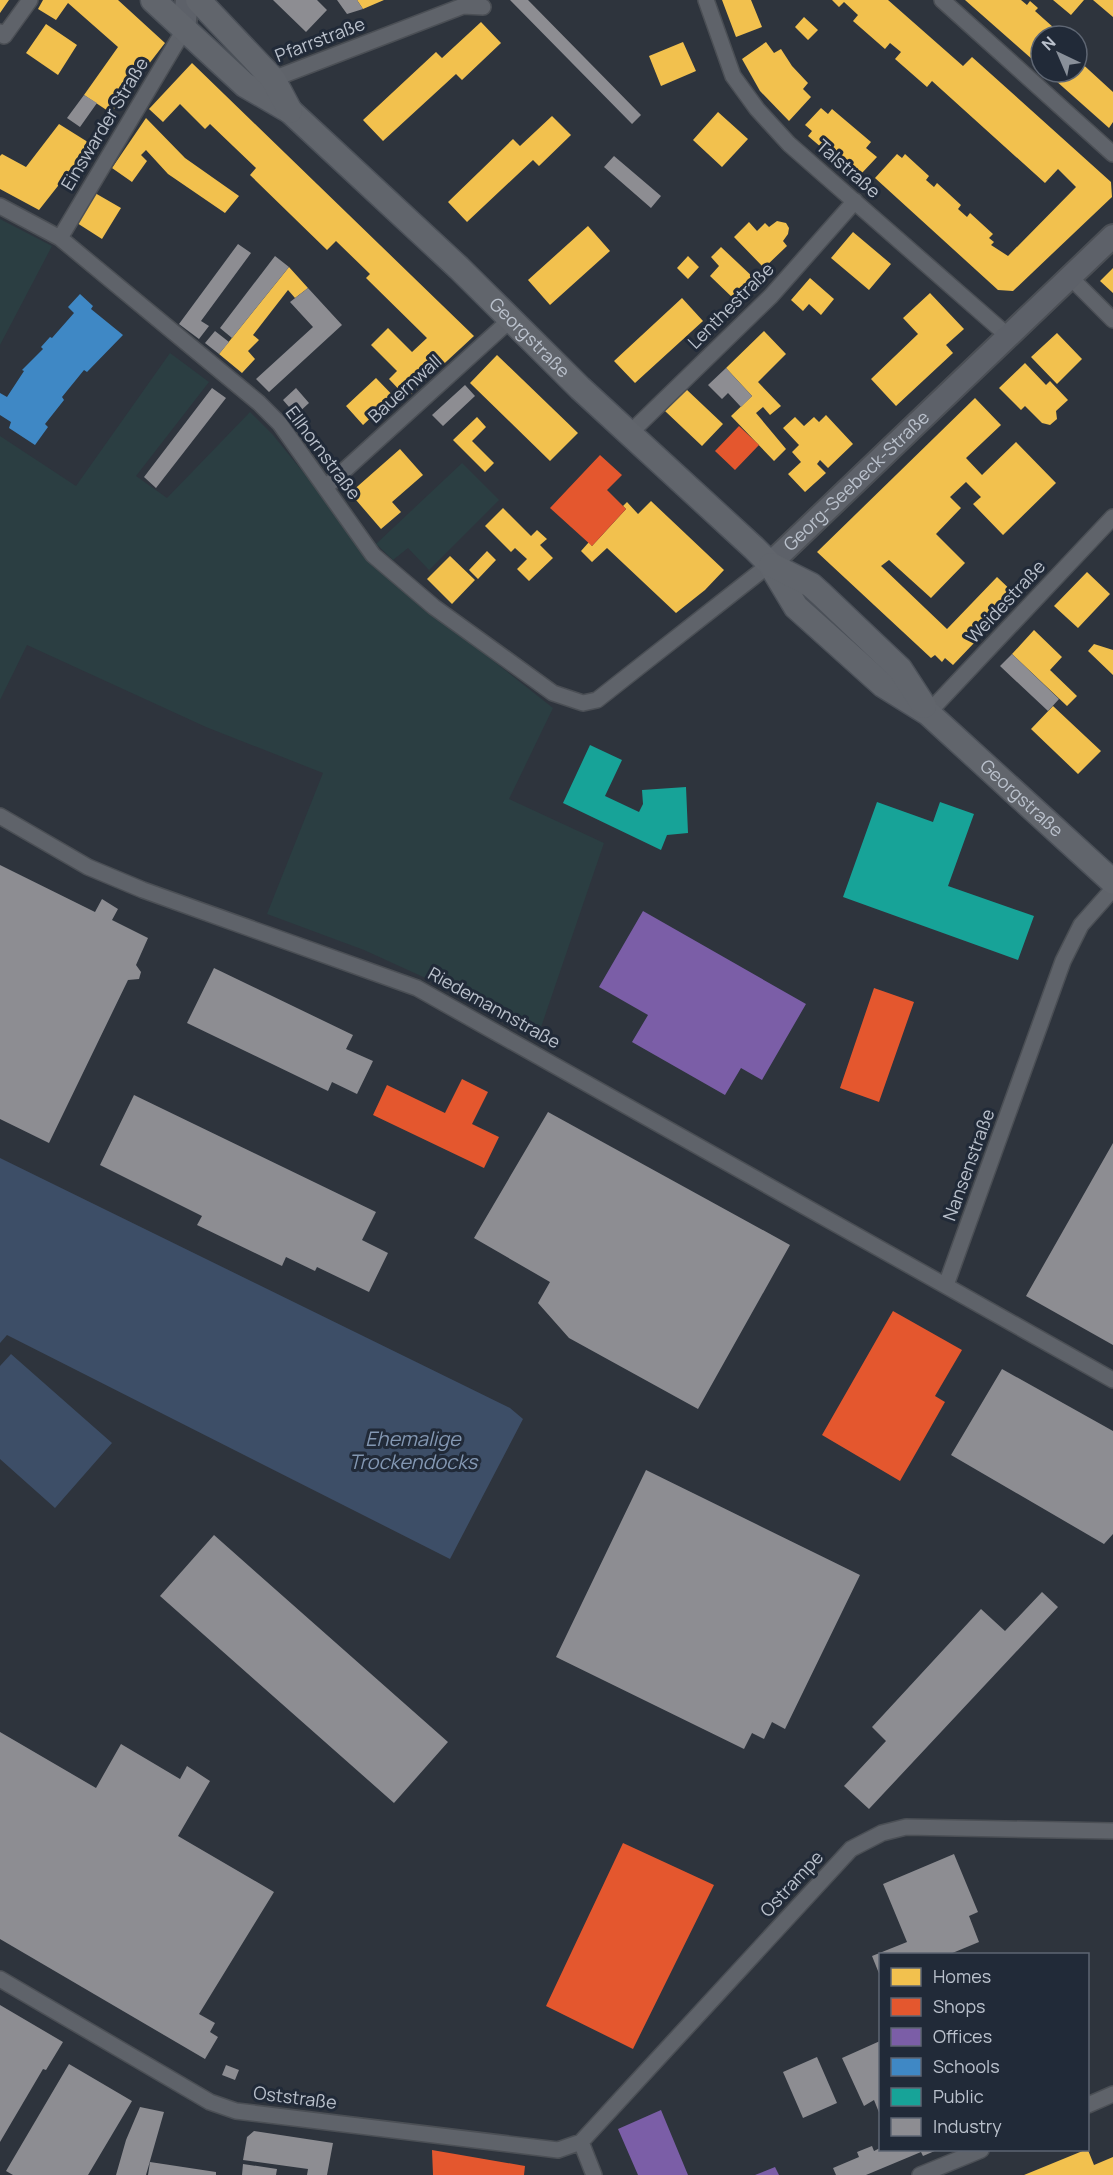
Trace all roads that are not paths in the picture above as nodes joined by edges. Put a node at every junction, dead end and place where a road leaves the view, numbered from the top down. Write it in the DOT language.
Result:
graph roads {
  1 [pos="30,0"];
  2 [pos="153,0"];
  3 [pos="706,0"];
  4 [pos="942,0"];
  5 [pos="202,2"];
  6 [pos="483,7"];
  7 [pos="184,30"];
  8 [pos="2,34"];
  9 [pos="273,79"];
  10 [pos="290,111"];
  11 [pos="1113,154"];
  12 [pos="855,201"];
  13 [pos="0,206"];
  14 [pos="1113,236"];
  15 [pos="60,238"];
  16 [pos="1070,277"];
  17 [pos="510,320"];
  18 [pos="1113,320"];
  19 [pos="1008,336"];
  20 [pos="629,434"];
  21 [pos="326,487"];
  22 [pos="1113,517"];
  23 [pos="770,564"];
  24 [pos="583,704"];
  25 [pos="928,713"];
  26 [pos="0,816"];
  27 [pos="1113,882"];
  28 [pos="1113,889"];
  29 [pos="946,1285"];
  30 [pos="1113,1380"];
  31 [pos="1113,1831"];
  32 [pos="0,1979"];
  33 [pos="1113,2094"];
  34 [pos="1089,2105"];
  35 [pos="581,2142"];
  36 [pos="979,2151"];
  37 [pos="594,2175"];
  38 [pos="920,2175"];
  1 -- 8 [label="street"];
  2 -- 7 [label="main road, Georgstraße"];
  3 -- 12 [label="street, Talstraße"];
  4 -- 11 [label="street"];
  5 -- 7 [label="street"];
  5 -- 9 [label="main road, Georgstraße"];
  6 -- 9 [label="street, Pfarrstraße"];
  7 -- 10 [label="main road, Georgstraße"];
  7 -- 15 [label="street, Einswarder Straße"];
  9 -- 10 [label="main road, Georgstraße"];
  10 -- 17 [label="main road, Georgstraße"];
  12 -- 19 [label="street, Talstraße"];
  12 -- 20 [label="street, Lenthestraße"];
  13 -- 15 [label="street, Ellhornstraße"];
  14 -- 16 [label="street, Georg-Seebeck-Straße"];
  15 -- 21 [label="street, Ellhornstraße"];
  16 -- 18 [label="street"];
  16 -- 19 [label="street, Georg-Seebeck-Straße"];
  17 -- 20 [label="main road, Georgstraße"];
  17 -- 21 [label="street, Bauernwall"];
  19 -- 23 [label="street, Georg-Seebeck-Straße"];
  20 -- 23 [label="main road, Georgstraße"];
  21 -- 24 [label="street, Ellhornstraße"];
  22 -- 25 [label="street, Weidestraße"];
  23 -- 24 [label="street, Georg-Seebeck-Straße"];
  23 -- 25 [label="main road, Georgstraße"];
  25 -- 27 [label="main road, Georgstraße"];
  26 -- 29 [label="street, Riedemannstraße"];
  28 -- 29 [label="street, Nansenstraße"];
  29 -- 30 [label="street"];
  31 -- 35 [label="street, Ostrampe"];
  32 -- 35 [label="street, Oststraße"];
  33 -- 34 [label="street"];
  35 -- 37 [label="street"];
  36 -- 38 [label="street"];
}
